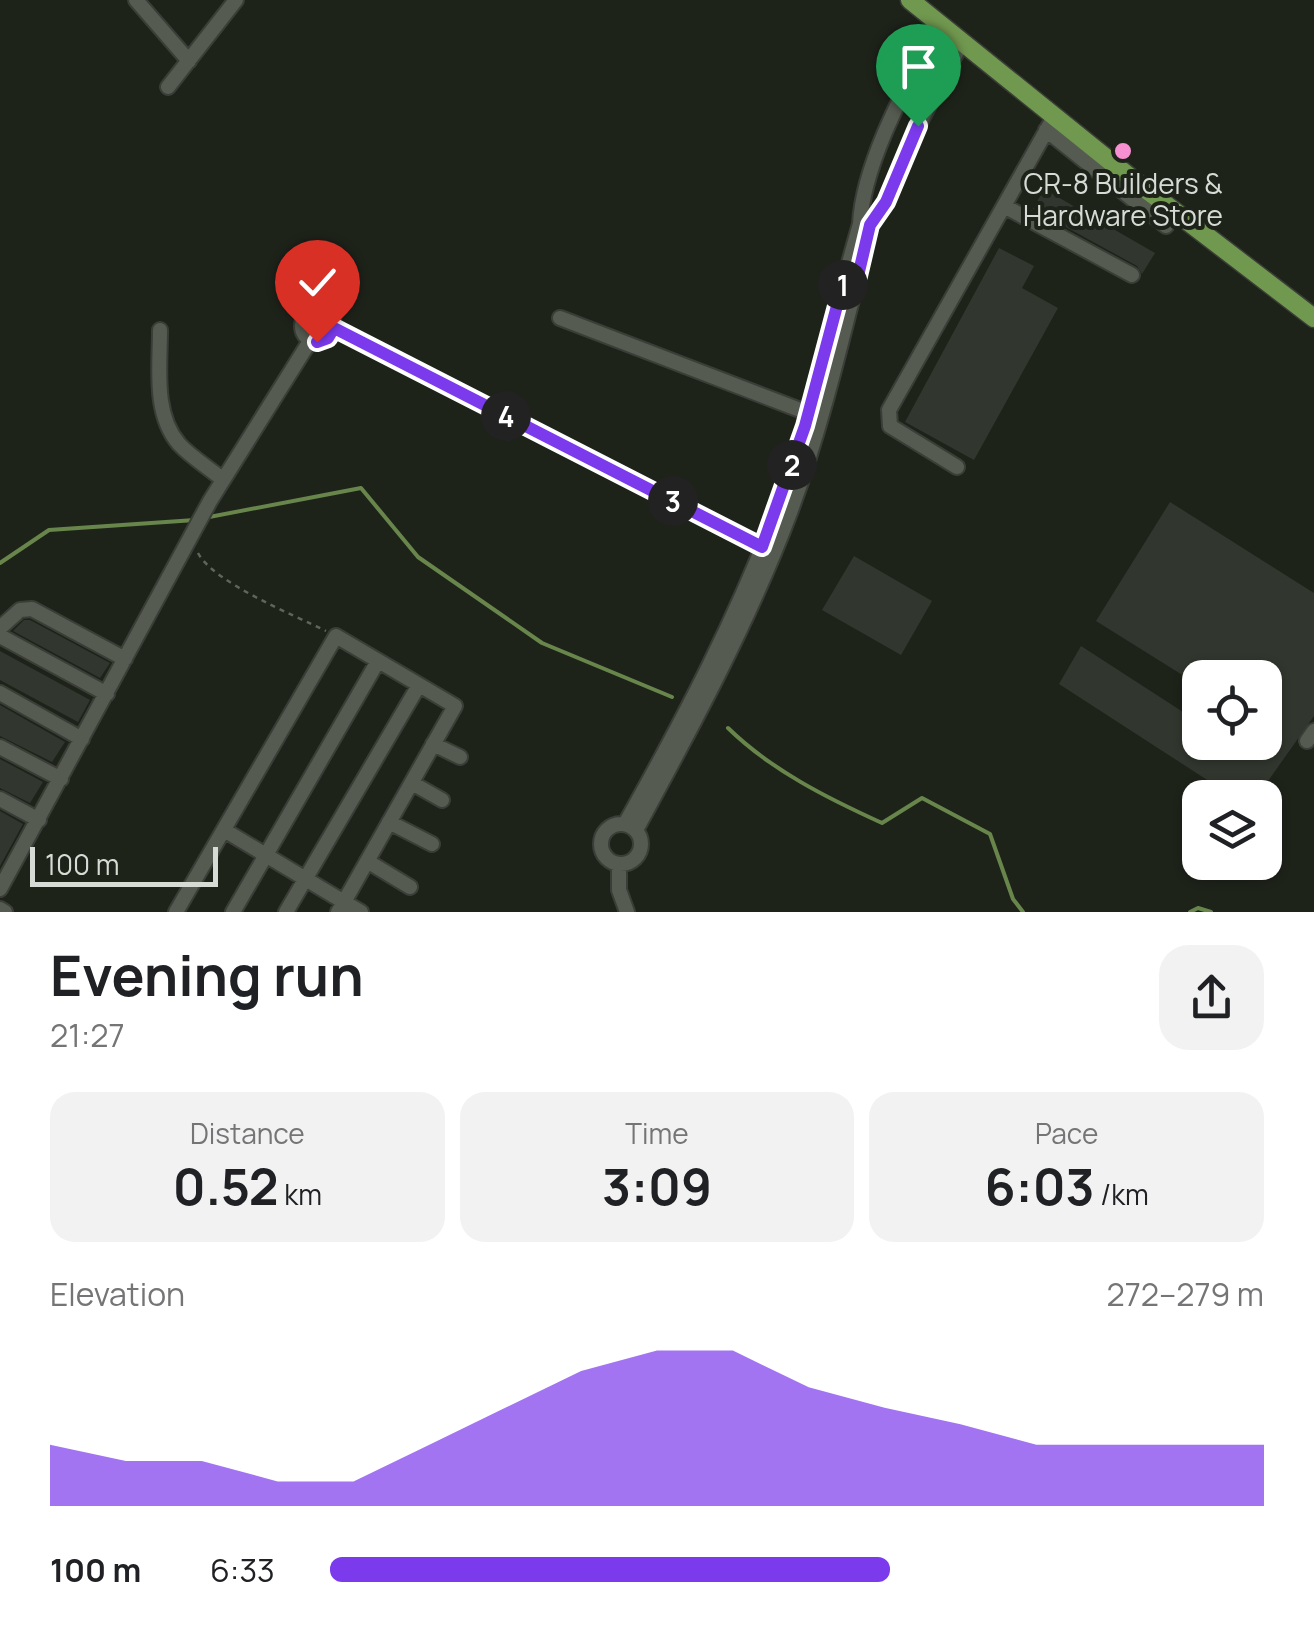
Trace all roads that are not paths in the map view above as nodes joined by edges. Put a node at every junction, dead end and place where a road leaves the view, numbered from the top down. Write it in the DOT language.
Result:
graph roads {
  1 [pos="136,0"];
  2 [pos="236,0"];
  3 [pos="910,0"];
  4 [pos="938,25"];
  5 [pos="961,44"];
  6 [pos="189,61"];
  7 [pos="915,68"];
  8 [pos="941,82"];
  9 [pos="168,87"];
  10 [pos="894,114"];
  11 [pos="1050,123"];
  12 [pos="918,126"];
  13 [pos="863,193"];
  14 [pos="886,202"];
  15 [pos="1004,206"];
  16 [pos="852,274"];
  17 [pos="1132,275"];
  18 [pos="560,318"];
  19 [pos="1314,318"];
  20 [pos="334,328"];
  21 [pos="160,330"];
  22 [pos="310,341"];
  23 [pos="810,423"];
  24 [pos="957,468"];
  25 [pos="222,480"];
  26 [pos="768,550"];
  27 [pos="0,632"];
  28 [pos="125,659"];
  29 [pos="378,661"];
  30 [pos="418,684"];
  31 [pos="0,693"];
  32 [pos="107,694"];
  33 [pos="82,739"];
  34 [pos="434,744"];
  35 [pos="0,746"];
  36 [pos="460,758"];
  37 [pos="62,778"];
  38 [pos="412,782"];
  39 [pos="0,799"];
  40 [pos="442,800"];
  41 [pos="39,820"];
  42 [pos="389,822"];
  43 [pos="630,828"];
  44 [pos="224,830"];
  45 [pos="432,844"];
  46 [pos="0,854"];
  47 [pos="267,856"];
  48 [pos="367,861"];
  49 [pos="15,863"];
  50 [pos="618,864"];
  51 [pos="306,878"];
  52 [pos="410,887"];
  53 [pos="0,890"];
  54 [pos="341,907"];
  55 [pos="176,912"];
  56 [pos="233,912"];
  57 [pos="286,912"];
  58 [pos="361,912"];
  59 [pos="627,912"];
  1 -- 6 [label="street"];
  2 -- 6 [label="street"];
  3 -- 4 [label="main road"];
  4 -- 5 [label="main road"];
  4 -- 7 [label="street"];
  5 -- 8 [label="street"];
  5 -- 11 [label="main road"];
  6 -- 9 [label="street"];
  7 -- 8 [label="street"];
  7 -- 10 [label="street"];
  8 -- 12 [label="street"];
  10 -- 12 [label="street"];
  10 -- 13 [label="street"];
  11 -- 15 [label="street"];
  11 -- 19 [label="main road"];
  12 -- 14 [label="street"];
  13 -- 14 [label="street"];
  13 -- 16 [label="street"];
  14 -- 16 [label="street"];
  15 -- 17 [label="street"];
  15 -- 24 [label="street"];
  16 -- 23 [label="street"];
  18 -- 23 [label="street"];
  20 -- 22 [label="street"];
  20 -- 22 [label="street"];
  20 -- 26 [label="street"];
  21 -- 25 [label="street"];
  22 -- 25 [label="street"];
  23 -- 26 [label="street"];
  25 -- 28 [label="street"];
  26 -- 43 [label="street"];
  27 -- 28 [label="street"];
  27 -- 32 [label="street"];
  28 -- 32 [label="street"];
  29 -- 30 [label="street"];
  29 -- 44 [label="street"];
  29 -- 47 [label="street"];
  30 -- 34 [label="street"];
  30 -- 51 [label="street"];
  31 -- 33 [label="street"];
  32 -- 33 [label="street"];
  33 -- 37 [label="street"];
  34 -- 36 [label="street"];
  34 -- 38 [label="street"];
  35 -- 37 [label="street"];
  37 -- 41 [label="street"];
  38 -- 40 [label="street"];
  38 -- 42 [label="street"];
  39 -- 41 [label="street"];
  41 -- 49 [label="street"];
  42 -- 45 [label="street"];
  42 -- 48 [label="street"];
  43 -- 50 [label="street"];
  43 -- 50 [label="street"];
  44 -- 47 [label="street"];
  44 -- 55 [label="street"];
  46 -- 49 [label="street"];
  47 -- 51 [label="street"];
  47 -- 56 [label="street"];
  48 -- 52 [label="street"];
  48 -- 54 [label="street"];
  49 -- 53 [label="street"];
  50 -- 59 [label="street"];
  51 -- 54 [label="street"];
  51 -- 57 [label="street"];
  54 -- 58 [label="street"];
}
